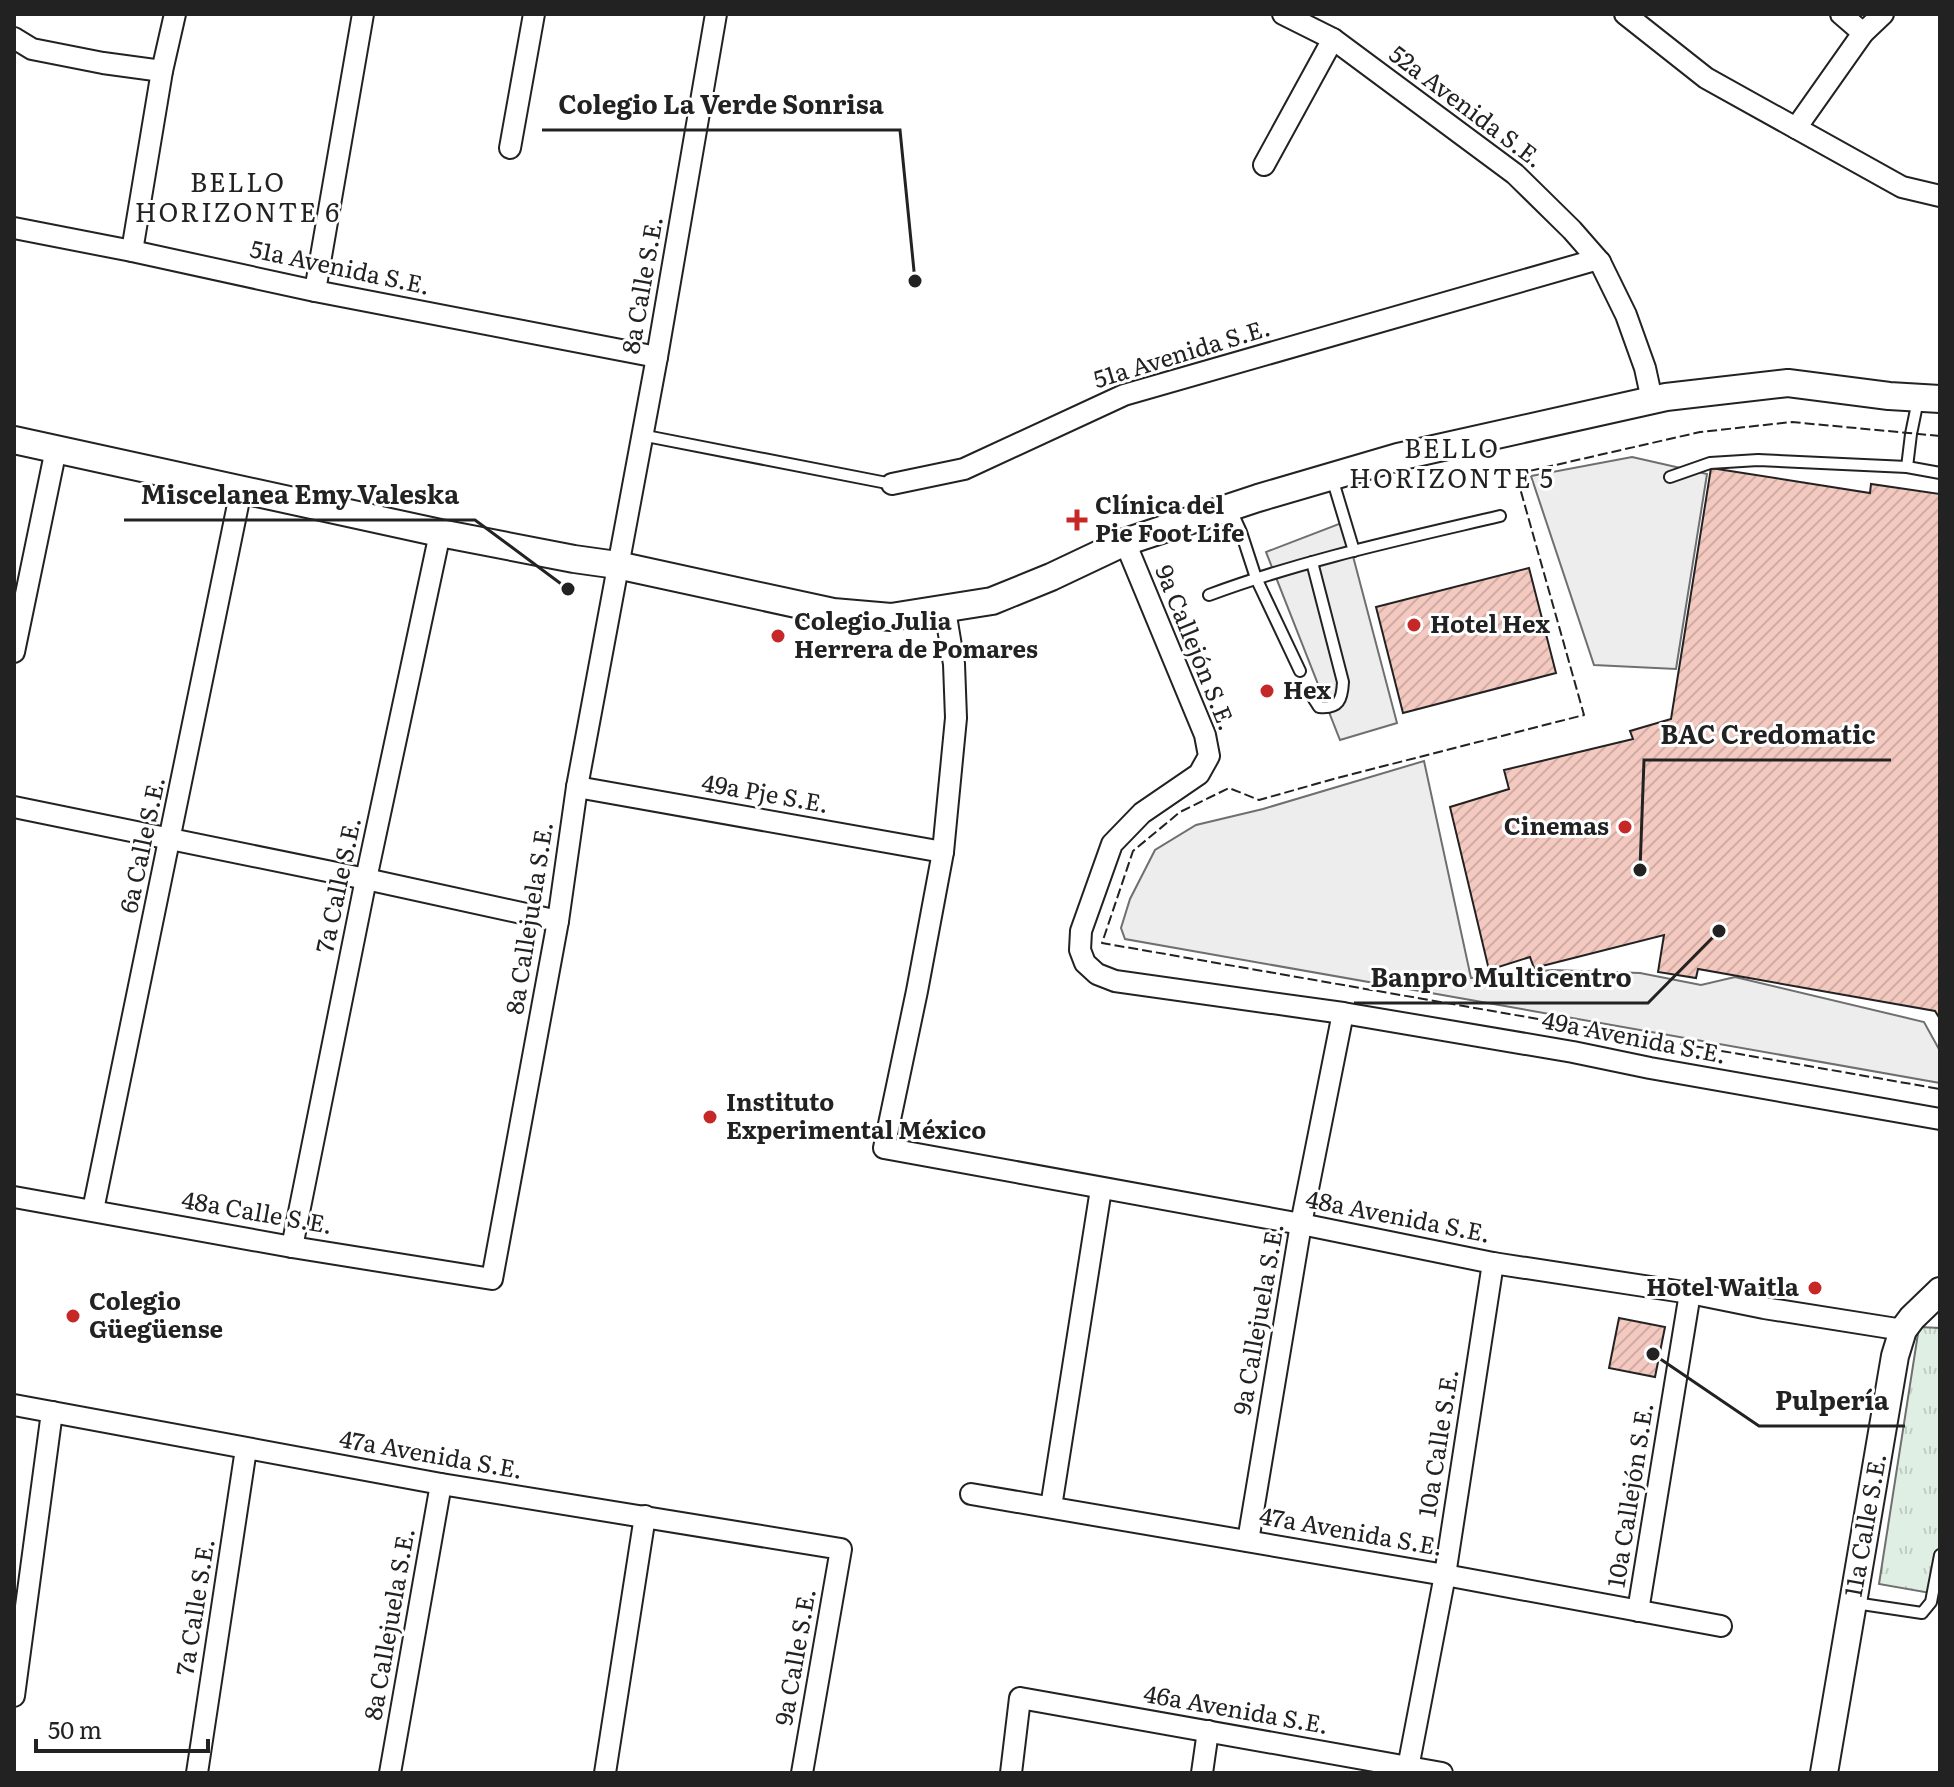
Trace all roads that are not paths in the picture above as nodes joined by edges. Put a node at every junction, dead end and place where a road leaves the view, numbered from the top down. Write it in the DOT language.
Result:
graph roads {
  1 [pos="175,14"];
  2 [pos="363,14"];
  3 [pos="534,14"];
  4 [pos="716,14"];
  5 [pos="1283,14"];
  6 [pos="1625,14"];
  7 [pos="1841,14"];
  8 [pos="1883,14"];
  9 [pos="1863,33"];
  10 [pos="14,38"];
  11 [pos="1333,39"];
  12 [pos="162,71"];
  13 [pos="1796,128"];
  14 [pos="510,148"];
  15 [pos="1264,165"];
  16 [pos="1940,196"];
  17 [pos="14,228"];
  18 [pos="132,251"];
  19 [pos="1600,262"];
  20 [pos="315,291"];
  21 [pos="657,357"];
  22 [pos="1929,399"];
  23 [pos="1652,400"];
  24 [pos="641,435"];
  25 [pos="14,440"];
  26 [pos="56,449"];
  27 [pos="1907,467"];
  28 [pos="1940,473"];
  29 [pos="1332,476"];
  30 [pos="1670,477"];
  31 [pos="892,484"];
  32 [pos="241,490"];
  33 [pos="1230,508"];
  34 [pos="1500,516"];
  35 [pos="440,533"];
  36 [pos="1125,542"];
  37 [pos="1354,551"];
  38 [pos="1312,562"];
  39 [pos="617,565"];
  40 [pos="1256,578"];
  41 [pos="1209,595"];
  42 [pos="945,610"];
  43 [pos="14,652"];
  44 [pos="1300,671"];
  45 [pos="1310,693"];
  46 [pos="577,787"];
  47 [pos="14,807"];
  48 [pos="170,839"];
  49 [pos="943,852"];
  50 [pos="366,879"];
  51 [pos="558,921"];
  52 [pos="1085,963"];
  53 [pos="1343,1013"];
  54 [pos="1940,1119"];
  55 [pos="1101,1189"];
  56 [pos="14,1197"];
  57 [pos="93,1210"];
  58 [pos="1301,1224"];
  59 [pos="292,1247"];
  60 [pos="1493,1263"];
  61 [pos="492,1279"];
  62 [pos="1690,1293"];
  63 [pos="1939,1293"];
  64 [pos="1903,1330"];
  65 [pos="14,1405"];
  66 [pos="52,1412"];
  67 [pos="246,1449"];
  68 [pos="441,1484"];
  69 [pos="971,1494"];
  70 [pos="1051,1507"];
  71 [pos="645,1516"];
  72 [pos="1248,1541"];
  73 [pos="841,1549"];
  74 [pos="1940,1555"];
  75 [pos="1445,1575"];
  76 [pos="1853,1602"];
  77 [pos="1638,1611"];
  78 [pos="1721,1626"];
  79 [pos="14,1696"];
  80 [pos="1208,1731"];
  81 [pos="1407,1770"];
  82 [pos="197,1773"];
  83 [pos="390,1773"];
  84 [pos="605,1773"];
  85 [pos="802,1773"];
  86 [pos="1011,1773"];
  87 [pos="1202,1773"];
  88 [pos="1442,1773"];
  89 [pos="1824,1773"];
  1 -- 12 [label="street"];
  2 -- 20 [label="street"];
  3 -- 14 [label="street"];
  4 -- 21 [label="street, 8a Calle S.E."];
  5 -- 11 [label="street, 52a Avenida S.E."];
  6 -- 13 [label="street"];
  7 -- 9 [label="street"];
  8 -- 9 [label="street"];
  9 -- 13 [label="street"];
  10 -- 12 [label="street"];
  11 -- 15 [label="street"];
  11 -- 19 [label="street, 52a Avenida S.E."];
  12 -- 18 [label="street"];
  13 -- 16 [label="street"];
  17 -- 18 [label="street, 51a Avenida S.E."];
  18 -- 20 [label="street, 51a Avenida S.E."];
  19 -- 23 [label="street"];
  19 -- 31 [label="street, 51a Avenida S.E."];
  20 -- 21 [label="street, 51a Avenida S.E."];
  21 -- 24 [label="street, 8a Calle S.E."];
  22 -- 23 [label="street"];
  22 -- 27 [label="lane"];
  23 -- 29 [label="street"];
  24 -- 31 [label="lane, 51a Avenida S.E."];
  24 -- 39 [label="street, 8a Calle S.E."];
  25 -- 26 [label="street"];
  26 -- 32 [label="street"];
  26 -- 43 [label="street"];
  27 -- 28 [label="lane"];
  27 -- 30 [label="lane"];
  29 -- 33 [label="street"];
  29 -- 37 [label="lane"];
  32 -- 35 [label="street"];
  32 -- 48 [label="street, 6a Calle S.E."];
  33 -- 36 [label="street"];
  33 -- 40 [label="lane"];
  34 -- 37 [label="lane"];
  35 -- 39 [label="street"];
  35 -- 50 [label="street, 7a Calle S.E."];
  36 -- 42 [label="street"];
  36 -- 52 [label="street, 9a Callejón S.E."];
  37 -- 38 [label="lane"];
  38 -- 40 [label="lane"];
  38 -- 45 [label="lane"];
  39 -- 42 [label="street"];
  39 -- 46 [label="street, 8a Callejuela S.E."];
  40 -- 41 [label="lane"];
  40 -- 44 [label="lane"];
  42 -- 49 [label="street"];
  46 -- 49 [label="street, 49a Pje S.E."];
  46 -- 51 [label="street, 8a Callejuela S.E."];
  47 -- 48 [label="street"];
  48 -- 50 [label="street"];
  48 -- 57 [label="street, 6a Calle S.E."];
  49 -- 55 [label="street, 48a Avenida S.E."];
  50 -- 51 [label="street"];
  50 -- 59 [label="street, 7a Calle S.E."];
  51 -- 61 [label="street, 8a Callejuela S.E."];
  52 -- 53 [label="street, 49a Avenida S.E."];
  53 -- 54 [label="street, 49a Avenida S.E."];
  53 -- 58 [label="street, 9a Callejuela S.E."];
  55 -- 58 [label="street, 48a Avenida S.E."];
  55 -- 70 [label="street"];
  56 -- 57 [label="street, 48a Calle S.E."];
  57 -- 59 [label="street, 48a Calle S.E."];
  58 -- 60 [label="street, 48a Avenida S.E."];
  58 -- 72 [label="street, 9a Callejuela S.E."];
  59 -- 61 [label="street, 48a Calle S.E."];
  60 -- 62 [label="street, 48a Avenida S.E."];
  60 -- 75 [label="street, 10a Calle S.E."];
  62 -- 64 [label="street, 48a Avenida S.E."];
  62 -- 77 [label="street, 10a Callejón S.E."];
  63 -- 64 [label="street, 11a Calle S.E."];
  64 -- 76 [label="street, 11a Calle S.E."];
  65 -- 66 [label="street, 47a Avenida S.E."];
  66 -- 67 [label="street, 47a Avenida S.E."];
  66 -- 79 [label="street"];
  67 -- 68 [label="street, 47a Avenida S.E."];
  67 -- 82 [label="street, 7a Calle S.E."];
  68 -- 71 [label="street, 47a Avenida S.E."];
  68 -- 83 [label="street, 8a Callejuela S.E."];
  69 -- 70 [label="street, 47a Avenida S.E."];
  70 -- 72 [label="street, 47a Avenida S.E."];
  71 -- 73 [label="street, 47a Avenida S.E."];
  71 -- 84 [label="street"];
  72 -- 75 [label="street, 47a Avenida S.E."];
  73 -- 85 [label="street, 9a Calle S.E."];
  74 -- 76 [label="lane"];
  75 -- 77 [label="street, 47a Avenida S.E."];
  75 -- 81 [label="street, 10a Calle S.E."];
  76 -- 89 [label="street, 11a Calle S.E."];
  77 -- 78 [label="street, 47a Avenida S.E."];
  80 -- 81 [label="street, 46a Avenida S.E."];
  80 -- 86 [label="street, 46a Avenida S.E."];
  80 -- 87 [label="street"];
  81 -- 88 [label="street, 46a Avenida S.E."];
}
